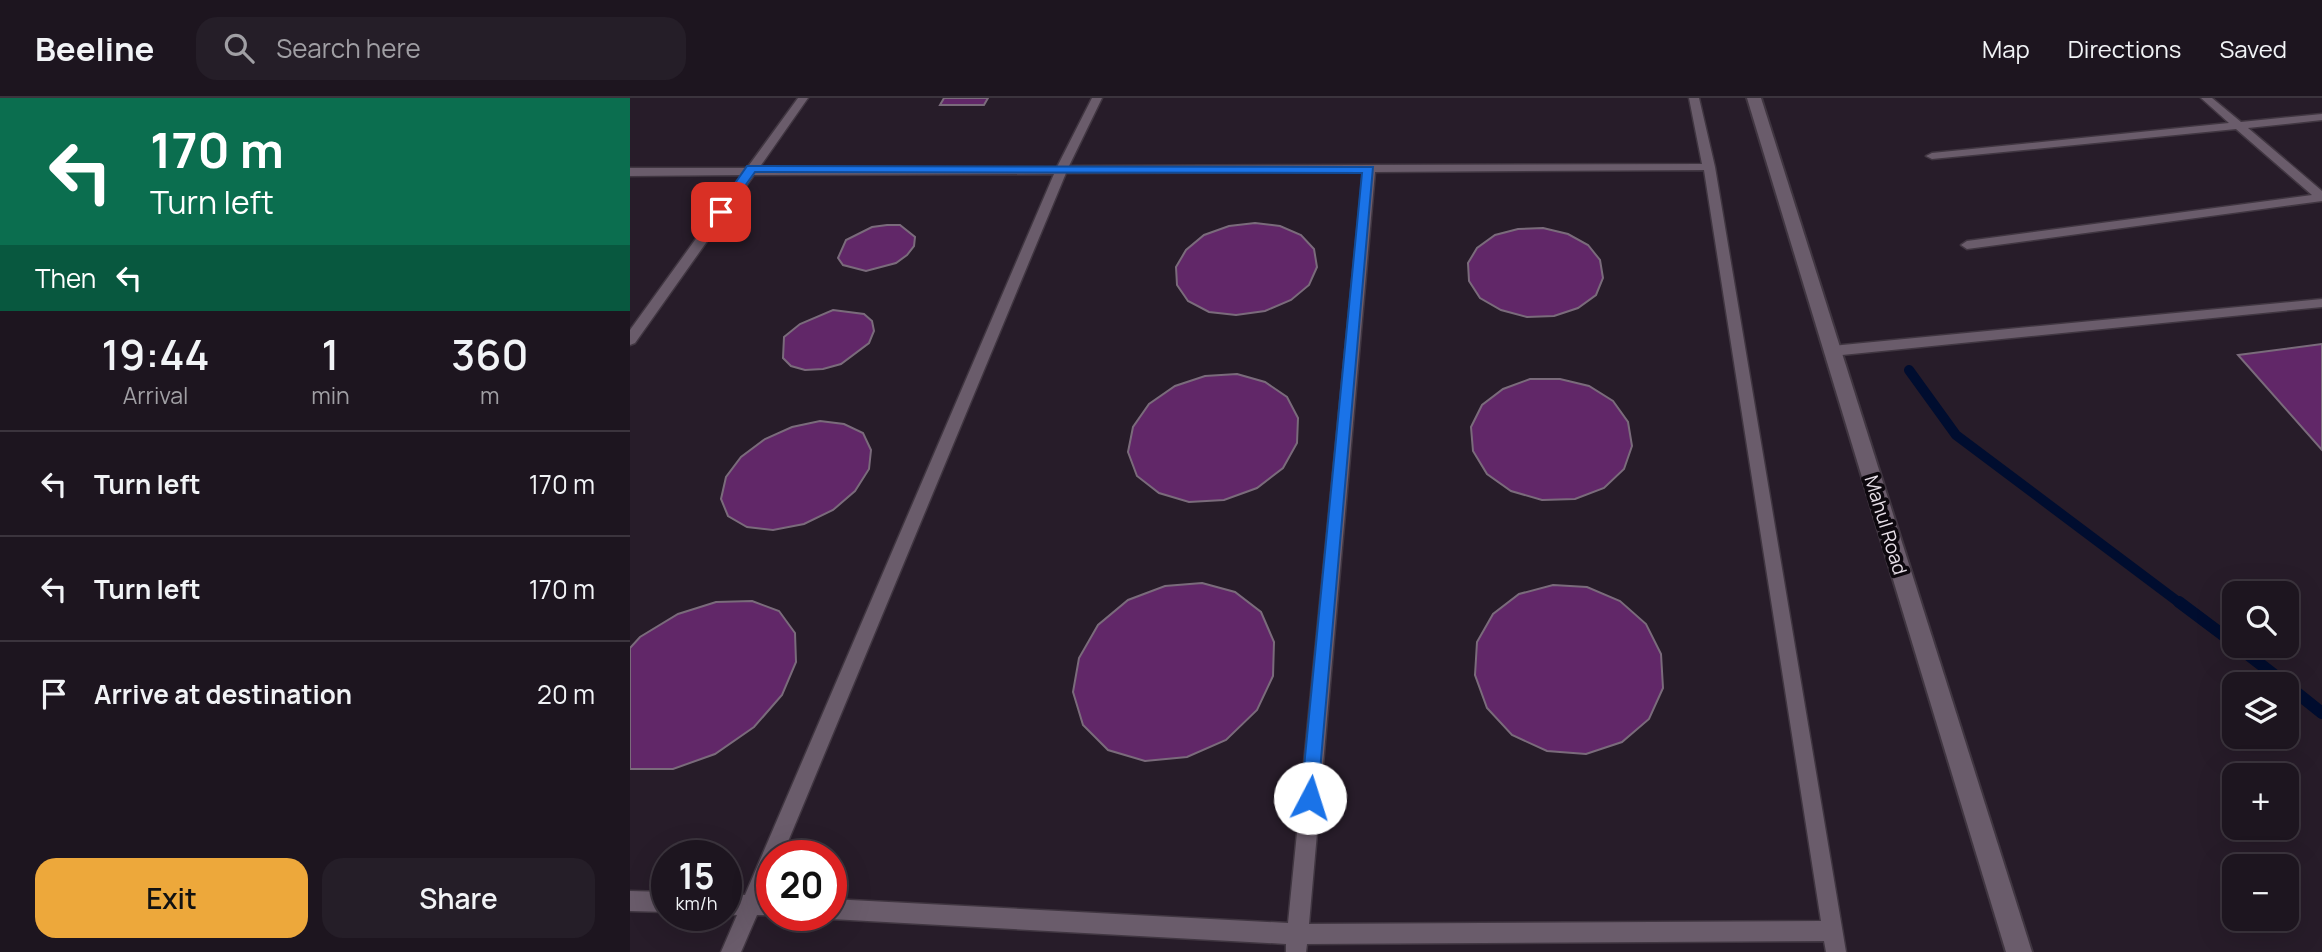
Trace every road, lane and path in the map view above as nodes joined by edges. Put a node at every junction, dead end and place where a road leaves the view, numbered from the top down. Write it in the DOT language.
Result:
graph roads {
  1 [pos="803,98"];
  2 [pos="1097,98"];
  3 [pos="1694,98"];
  4 [pos="1754,98"];
  5 [pos="2206,98"];
  6 [pos="2322,117"];
  7 [pos="2240,127"];
  8 [pos="1932,156"];
  9 [pos="1709,167"];
  10 [pos="751,169"];
  11 [pos="1062,169"];
  12 [pos="1368,170"];
  13 [pos="630,172"];
  14 [pos="2322,197"];
  15 [pos="1967,245"];
  16 [pos="2322,303"];
  17 [pos="630,340"];
  18 [pos="1832,351"];
  19 [pos="779,840"];
  20 [pos="630,901"];
  21 [pos="651,902"];
  22 [pos="847,910"];
  23 [pos="756,914"];
  24 [pos="1831,931"];
  25 [pos="1297,943"];
  26 [pos="731,952"];
  27 [pos="1836,952"];
  28 [pos="2019,952"];
  1 -- 10 [label="lane"];
  2 -- 11 [label="lane"];
  3 -- 9 [label="lane"];
  4 -- 18 [label="street, Mahul Road"];
  5 -- 7 [label="lane"];
  6 -- 7 [label="lane"];
  7 -- 8 [label="lane"];
  7 -- 14 [label="lane"];
  9 -- 12 [label="lane"];
  9 -- 24 [label="lane"];
  10 -- 11 [label="lane"];
  10 -- 13 [label="lane"];
  10 -- 17 [label="lane"];
  11 -- 12 [label="lane"];
  11 -- 19 [label="lane"];
  12 -- 25 [label="lane"];
  14 -- 15 [label="lane"];
  16 -- 18 [label="lane"];
  18 -- 28 [label="street, Mahul Road"];
  20 -- 21 [label="lane"];
  22 -- 25 [label="lane"];
  23 -- 26 [label="lane"];
  24 -- 25 [label="lane"];
  24 -- 27 [label="lane"];
}
